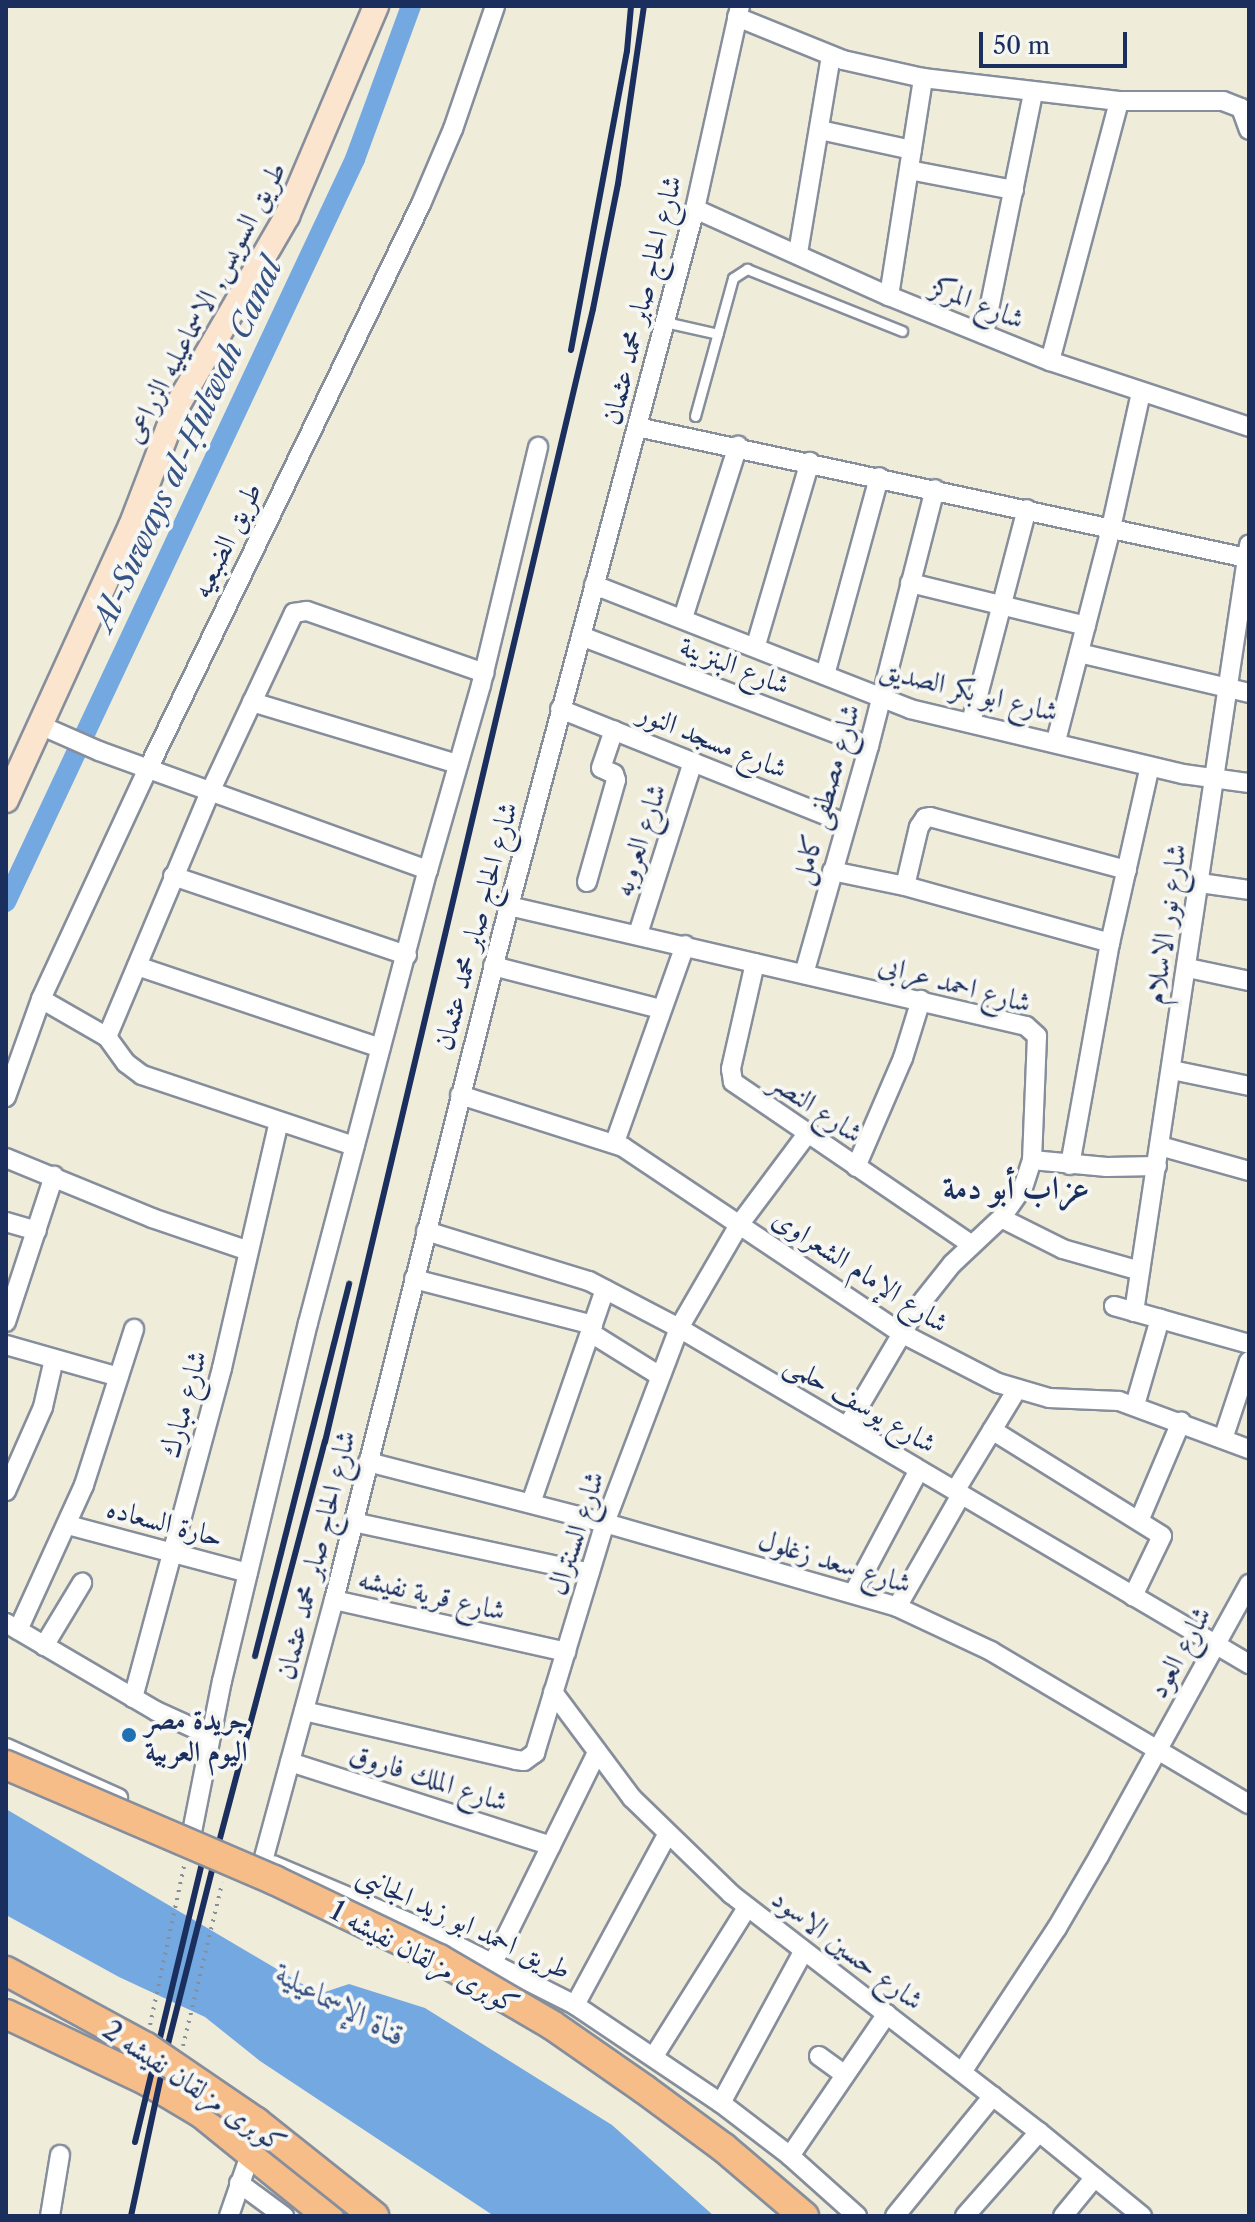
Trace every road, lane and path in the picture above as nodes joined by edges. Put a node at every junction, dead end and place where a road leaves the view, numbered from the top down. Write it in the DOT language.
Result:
graph roads {
  1 [pos="376,6"];
  2 [pos="495,6"];
  3 [pos="739,12"];
  4 [pos="831,56"];
  5 [pos="923,78"];
  6 [pos="1033,93"];
  7 [pos="1119,101"];
  8 [pos="1247,123"];
  9 [pos="820,130"];
  10 [pos="912,150"];
  11 [pos="909,170"];
  12 [pos="1014,190"];
  13 [pos="695,209"];
  14 [pos="798,253"];
  15 [pos="889,296"];
  16 [pos="665,322"];
  17 [pos="902,331"];
  18 [pos="718,334"];
  19 [pos="984,334"];
  20 [pos="1050,361"];
  21 [pos="1141,393"];
  22 [pos="695,416"];
  23 [pos="637,427"];
  24 [pos="1249,427"];
  25 [pos="738,446"];
  26 [pos="538,447"];
  27 [pos="810,462"];
  28 [pos="879,477"];
  29 [pos="935,489"];
  30 [pos="1027,509"];
  31 [pos="1111,528"];
  32 [pos="1248,551"];
  33 [pos="910,583"];
  34 [pos="594,585"];
  35 [pos="1246,596"];
  36 [pos="1003,605"];
  37 [pos="683,618"];
  38 [pos="1086,626"];
  39 [pos="581,636"];
  40 [pos="756,645"];
  41 [pos="1079,653"];
  42 [pos="484,673"];
  43 [pos="825,675"];
  44 [pos="1229,690"];
  45 [pos="1249,693"];
  46 [pos="881,699"];
  47 [pos="252,702"];
  48 [pos="560,709"];
  49 [pos="971,722"];
  50 [pos="42,726"];
  51 [pos="614,730"];
  52 [pos="1056,741"];
  53 [pos="869,746"];
  54 [pos="693,762"];
  55 [pos="458,764"];
  56 [pos="1150,766"];
  57 [pos="148,769"];
  58 [pos="1215,779"];
  59 [pos="1249,783"];
  60 [pos="210,792"];
  61 [pos="6,800"];
  62 [pos="845,823"];
  63 [pos="428,870"];
  64 [pos="1127,870"];
  65 [pos="832,871"];
  66 [pos="173,876"];
  67 [pos="587,882"];
  68 [pos="1200,883"];
  69 [pos="905,886"];
  70 [pos="1249,890"];
  71 [pos="509,906"];
  72 [pos="638,934"];
  73 [pos="1110,943"];
  74 [pos="685,945"];
  75 [pos="407,955"];
  76 [pos="755,963"];
  77 [pos="137,966"];
  78 [pos="493,966"];
  79 [pos="1188,968"];
  80 [pos="804,974"];
  81 [pos="1249,981"];
  82 [pos="41,999"];
  83 [pos="921,1000"];
  84 [pos="661,1009"];
  85 [pos="107,1037"];
  86 [pos="381,1048"];
  87 [pos="1172,1070"];
  88 [pos="1249,1086"];
  89 [pos="460,1095"];
  90 [pos="6,1097"];
  91 [pos="279,1122"];
  92 [pos="807,1134"];
  93 [pos="615,1142"];
  94 [pos="354,1146"];
  95 [pos="1160,1146"];
  96 [pos="6,1158"];
  97 [pos="1032,1160"];
  98 [pos="1070,1165"];
  99 [pos="1157,1166"];
  100 [pos="856,1167"];
  101 [pos="1249,1171"];
  102 [pos="54,1176"];
  103 [pos="1001,1218"];
  104 [pos="6,1222"];
  105 [pos="739,1225"];
  106 [pos="37,1231"];
  107 [pos="426,1231"];
  108 [pos="972,1245"];
  109 [pos="249,1251"];
  110 [pos="1140,1271"];
  111 [pos="414,1279"];
  112 [pos="605,1289"];
  113 [pos="1114,1306"];
  114 [pos="1134,1312"];
  115 [pos="1160,1319"];
  116 [pos="6,1322"];
  117 [pos="679,1328"];
  118 [pos="134,1329"];
  119 [pos="592,1329"];
  120 [pos="901,1333"];
  121 [pos="1249,1344"];
  122 [pos="6,1345"];
  123 [pos="54,1359"];
  124 [pos="1249,1361"];
  125 [pos="660,1376"];
  126 [pos="119,1377"];
  127 [pos="1016,1391"];
  128 [pos="1135,1405"];
  129 [pos="1181,1422"];
  130 [pos="847,1427"];
  131 [pos="992,1430"];
  132 [pos="1223,1439"];
  133 [pos="1249,1449"];
  134 [pos="368,1462"];
  135 [pos="919,1470"];
  136 [pos="6,1491"];
  137 [pos="958,1493"];
  138 [pos="531,1503"];
  139 [pos="1139,1521"];
  140 [pos="353,1522"];
  141 [pos="605,1523"];
  142 [pos="68,1525"];
  143 [pos="172,1551"];
  144 [pos="248,1573"];
  145 [pos="590,1573"];
  146 [pos="82,1583"];
  147 [pos="1249,1584"];
  148 [pos="854,1592"];
  149 [pos="1133,1596"];
  150 [pos="334,1600"];
  151 [pos="897,1607"];
  152 [pos="12,1626"];
  153 [pos="1216,1644"];
  154 [pos="44,1646"];
  155 [pos="566,1652"];
  156 [pos="1249,1664"];
  157 [pos="553,1692"];
  158 [pos="133,1698"];
  159 [pos="304,1711"];
  160 [pos="211,1736"];
  161 [pos="6,1748"];
  162 [pos="1156,1748"];
  163 [pos="596,1755"];
  164 [pos="290,1762"];
  165 [pos="6,1765"];
  166 [pos="1249,1804"];
  167 [pos="192,1832"];
  168 [pos="667,1835"];
  169 [pos="551,1846"];
  170 [pos="263,1861"];
  171 [pos="184,1869"];
  172 [pos="222,1883"];
  173 [pos="747,1908"];
  174 [pos="803,1952"];
  175 [pos="493,1963"];
  176 [pos="6,1971"];
  177 [pos="575,2005"];
  178 [pos="6,2014"];
  179 [pos="887,2014"];
  180 [pos="148,2032"];
  181 [pos="182,2048"];
  182 [pos="654,2056"];
  183 [pos="819,2056"];
  184 [pos="962,2072"];
  185 [pos="845,2075"];
  186 [pos="993,2096"];
  187 [pos="721,2103"];
  188 [pos="1039,2132"];
  189 [pos="251,2152"];
  190 [pos="60,2155"];
  191 [pos="790,2156"];
  192 [pos="1095,2177"];
  193 [pos="239,2183"];
  194 [pos="50,2216"];
  195 [pos="229,2216"];
  196 [pos="284,2216"];
  197 [pos="328,2216"];
  198 [pos="374,2216"];
  199 [pos="804,2216"];
  200 [pos="857,2216"];
  201 [pos="895,2216"];
  202 [pos="965,2216"];
  203 [pos="1063,2216"];
  204 [pos="1142,2216"];
  1 -- 50 [label="main road, طريق السويس, الاسماعيليه الزراعى"];
  2 -- 57 [label="street, طريق الضبعيه"];
  3 -- 4 [label="street"];
  3 -- 13 [label="street, شارع الحاج صابر محمد عثمان"];
  4 -- 5 [label="street"];
  4 -- 9 [label="street"];
  5 -- 6 [label="street"];
  5 -- 10 [label="street"];
  6 -- 7 [label="street"];
  6 -- 12 [label="street"];
  7 -- 8 [label="street"];
  7 -- 20 [label="street"];
  9 -- 10 [label="street"];
  9 -- 14 [label="street"];
  10 -- 11 [label="street"];
  11 -- 12 [label="street"];
  11 -- 15 [label="street"];
  12 -- 19 [label="street"];
  13 -- 14 [label="street, شارع المركز"];
  13 -- 16 [label="street, شارع الحاج صابر محمد عثمان"];
  14 -- 15 [label="street, شارع المركز"];
  15 -- 19 [label="street, شارع المركز"];
  16 -- 18 [label="lane"];
  16 -- 23 [label="street, شارع الحاج صابر محمد عثمان"];
  17 -- 18 [label="lane"];
  18 -- 22 [label="lane"];
  19 -- 20 [label="street, شارع المركز"];
  20 -- 21 [label="street, شارع المركز"];
  21 -- 24 [label="street, شارع المركز"];
  21 -- 31 [label="street"];
  23 -- 25 [label="street"];
  23 -- 34 [label="street, شارع الحاج صابر محمد عثمان"];
  25 -- 27 [label="street"];
  25 -- 37 [label="street"];
  26 -- 42 [label="street, شارع الحاج صابر محمد عثمان"];
  27 -- 28 [label="street"];
  27 -- 40 [label="street"];
  28 -- 29 [label="street"];
  28 -- 43 [label="street"];
  29 -- 30 [label="street"];
  29 -- 33 [label="street, شارع مصطفى كامل"];
  30 -- 31 [label="street"];
  30 -- 36 [label="street"];
  31 -- 32 [label="street"];
  31 -- 38 [label="street"];
  32 -- 35 [label="street, شارع نور الاسلام"];
  33 -- 36 [label="street"];
  33 -- 46 [label="street, شارع مصطفى كامل"];
  34 -- 37 [label="street, شارع ابو بكر الصديق"];
  34 -- 39 [label="street, شارع الحاج صابر محمد عثمان"];
  35 -- 44 [label="street, شارع نور الاسلام"];
  36 -- 38 [label="street"];
  36 -- 49 [label="street"];
  37 -- 40 [label="street, شارع ابو بكر الصديق"];
  38 -- 41 [label="street"];
  39 -- 48 [label="street, شارع الحاج صابر محمد عثمان"];
  39 -- 53 [label="street, شارع البنزينة"];
  40 -- 43 [label="street, شارع ابو بكر الصديق"];
  41 -- 44 [label="street"];
  41 -- 52 [label="street"];
  42 -- 47 [label="street"];
  42 -- 55 [label="street, شارع الحاج صابر محمد عثمان"];
  43 -- 46 [label="street, شارع ابو بكر الصديق"];
  44 -- 45 [label="street"];
  44 -- 58 [label="street, شارع نور الاسلام"];
  46 -- 49 [label="street, شارع ابو بكر الصديق"];
  46 -- 53 [label="street, شارع مصطفى كامل"];
  47 -- 55 [label="street"];
  47 -- 60 [label="street"];
  48 -- 51 [label="street, شارع مسجد النور"];
  48 -- 71 [label="street, شارع الحاج صابر محمد عثمان"];
  49 -- 52 [label="street, شارع ابو بكر الصديق"];
  50 -- 57 [label="street"];
  50 -- 61 [label="main road, طريق السويس, الاسماعيليه الزراعى"];
  51 -- 54 [label="street, شارع مسجد النور"];
  51 -- 67 [label="street"];
  52 -- 56 [label="street, شارع ابو بكر الصديق"];
  53 -- 62 [label="street, شارع مصطفى كامل"];
  54 -- 62 [label="street, شارع مسجد النور"];
  54 -- 72 [label="street, شارع العروبه"];
  55 -- 63 [label="street, شارع الحاج صابر محمد عثمان"];
  56 -- 58 [label="street, شارع ابو بكر الصديق"];
  56 -- 64 [label="street"];
  57 -- 60 [label="street"];
  57 -- 82 [label="street, طريق الضبعيه"];
  58 -- 59 [label="street, شارع ابو بكر الصديق"];
  58 -- 68 [label="street, شارع نور الاسلام"];
  60 -- 63 [label="street"];
  60 -- 66 [label="street"];
  62 -- 65 [label="street, شارع مصطفى كامل"];
  63 -- 75 [label="street, شارع الحاج صابر محمد عثمان"];
  64 -- 69 [label="street"];
  64 -- 73 [label="street"];
  65 -- 69 [label="street"];
  65 -- 80 [label="street, شارع مصطفى كامل"];
  66 -- 75 [label="street"];
  66 -- 77 [label="street"];
  68 -- 70 [label="street"];
  68 -- 79 [label="street, شارع نور الاسلام"];
  69 -- 73 [label="street"];
  71 -- 72 [label="street, شارع احمد عرابى"];
  71 -- 78 [label="street, شارع الحاج صابر محمد عثمان"];
  72 -- 74 [label="street, شارع احمد عرابى"];
  73 -- 98 [label="street"];
  74 -- 76 [label="street, شارع احمد عرابى"];
  74 -- 84 [label="street"];
  75 -- 86 [label="street, شارع الحاج صابر محمد عثمان"];
  76 -- 80 [label="street, شارع احمد عرابى"];
  76 -- 92 [label="street, شارع النصر"];
  77 -- 85 [label="street"];
  77 -- 86 [label="street"];
  78 -- 84 [label="street"];
  78 -- 89 [label="street, شارع الحاج صابر محمد عثمان"];
  79 -- 81 [label="street"];
  79 -- 87 [label="street, شارع نور الاسلام"];
  80 -- 83 [label="street, شارع احمد عرابى"];
  82 -- 85 [label="street"];
  82 -- 90 [label="street, طريق الضبعيه"];
  83 -- 97 [label="street, شارع احمد عرابى"];
  83 -- 100 [label="street"];
  84 -- 93 [label="street"];
  85 -- 91 [label="street"];
  86 -- 94 [label="street, شارع الحاج صابر محمد عثمان"];
  87 -- 88 [label="street"];
  87 -- 95 [label="street, شارع نور الاسلام"];
  89 -- 93 [label="street, شارع الإمام الشعراوى"];
  89 -- 107 [label="street, شارع الحاج صابر محمد عثمان"];
  91 -- 94 [label="street"];
  91 -- 109 [label="street, شارع مبارك"];
  92 -- 100 [label="street, شارع النصر"];
  92 -- 105 [label="street, شارع السنترال"];
  93 -- 105 [label="street, شارع الإمام الشعراوى"];
  94 -- 144 [label="street, شارع الحاج صابر محمد عثمان"];
  95 -- 99 [label="street, شارع نور الاسلام"];
  95 -- 101 [label="street"];
  96 -- 102 [label="street"];
  97 -- 98 [label="street"];
  97 -- 103 [label="street, شارع احمد عرابى"];
  98 -- 99 [label="street"];
  99 -- 110 [label="street, شارع نور الاسلام"];
  100 -- 108 [label="street, شارع النصر"];
  102 -- 106 [label="street"];
  102 -- 109 [label="street"];
  103 -- 108 [label="street, شارع احمد عرابى"];
  103 -- 110 [label="street"];
  104 -- 106 [label="street"];
  105 -- 117 [label="street, شارع السنترال"];
  105 -- 120 [label="street, شارع الإمام الشعراوى"];
  106 -- 116 [label="street"];
  107 -- 111 [label="street, شارع الحاج صابر محمد عثمان"];
  107 -- 112 [label="street, شارع يوسف حلمى"];
  108 -- 120 [label="street, شارع احمد عرابى"];
  109 -- 143 [label="street, شارع مبارك"];
  110 -- 114 [label="street, شارع نور الاسلام"];
  111 -- 119 [label="street"];
  111 -- 134 [label="street, شارع الحاج صابر محمد عثمان"];
  112 -- 117 [label="street, شارع يوسف حلمى"];
  112 -- 119 [label="street"];
  113 -- 114 [label="street"];
  114 -- 115 [label="street"];
  115 -- 121 [label="street"];
  115 -- 128 [label="street"];
  117 -- 125 [label="street, شارع السنترال"];
  117 -- 130 [label="street, شارع يوسف حلمى"];
  118 -- 126 [label="street"];
  119 -- 125 [label="street"];
  119 -- 138 [label="street"];
  120 -- 127 [label="street, شارع الإمام الشعراوى"];
  120 -- 130 [label="street, شارع احمد عرابى"];
  122 -- 123 [label="street"];
  123 -- 126 [label="street"];
  123 -- 136 [label="street"];
  124 -- 132 [label="street"];
  125 -- 141 [label="street, شارع السنترال"];
  126 -- 142 [label="street"];
  127 -- 128 [label="street, شارع الإمام الشعراوى"];
  127 -- 131 [label="street"];
  128 -- 129 [label="street, شارع الإمام الشعراوى"];
  129 -- 132 [label="street, شارع الإمام الشعراوى"];
  129 -- 139 [label="street"];
  130 -- 135 [label="street, شارع يوسف حلمى"];
  131 -- 137 [label="street"];
  131 -- 139 [label="street"];
  132 -- 133 [label="street, شارع الإمام الشعراوى"];
  134 -- 138 [label="street, شارع سعد زغلول"];
  134 -- 140 [label="street, شارع الحاج صابر محمد عثمان"];
  135 -- 137 [label="street, شارع يوسف حلمى"];
  135 -- 148 [label="street"];
  137 -- 149 [label="street, شارع يوسف حلمى"];
  137 -- 151 [label="street"];
  138 -- 141 [label="street, شارع سعد زغلول"];
  139 -- 149 [label="street"];
  140 -- 145 [label="street"];
  140 -- 150 [label="street, شارع الحاج صابر محمد عثمان"];
  141 -- 145 [label="street, شارع السنترال"];
  141 -- 148 [label="street, شارع سعد زغلول"];
  142 -- 143 [label="street, حارة السعاده"];
  142 -- 152 [label="street"];
  143 -- 144 [label="street, حارة السعاده"];
  143 -- 158 [label="street, شارع مبارك"];
  144 -- 160 [label="street, شارع الحاج صابر محمد عثمان"];
  145 -- 155 [label="street, شارع السنترال"];
  146 -- 154 [label="street"];
  147 -- 153 [label="street, شارع العود"];
  148 -- 151 [label="street, شارع سعد زغلول"];
  149 -- 153 [label="street, شارع يوسف حلمى"];
  150 -- 155 [label="street, شارع قرية نفيشه"];
  150 -- 159 [label="street, شارع الحاج صابر محمد عثمان"];
  151 -- 162 [label="street, شارع سعد زغلول"];
  152 -- 154 [label="street"];
  153 -- 156 [label="street, شارع يوسف حلمى"];
  153 -- 162 [label="street, شارع العود"];
  154 -- 158 [label="street"];
  155 -- 157 [label="street, شارع السنترال"];
  157 -- 159 [label="street, شارع السنترال"];
  157 -- 163 [label="street, شارع حسين الاسود"];
  158 -- 160 [label="street"];
  159 -- 164 [label="street, شارع الحاج صابر محمد عثمان"];
  160 -- 167 [label="street, شارع الحاج صابر محمد عثمان"];
  161 -- 167 [label="street, طريق احمد ابو زيد الجانبى"];
  162 -- 166 [label="street, شارع سعد زغلول"];
  162 -- 184 [label="street, شارع العود"];
  163 -- 168 [label="street, شارع حسين الاسود"];
  163 -- 169 [label="street"];
  164 -- 169 [label="street, شارع الملك فاروق"];
  164 -- 170 [label="street, شارع الحاج صابر محمد عثمان"];
  165 -- 199 [label="highway, كوبرى مزلقان نفيشه 1, bridge"];
  167 -- 170 [label="street, طريق احمد ابو زيد الجانبى"];
  168 -- 173 [label="street, شارع حسين الاسود"];
  168 -- 177 [label="street"];
  169 -- 175 [label="street"];
  170 -- 175 [label="street, طريق احمد ابو زيد الجانبى"];
  171 -- 180 [label="path"];
  172 -- 181 [label="path"];
  173 -- 174 [label="street, شارع حسين الاسود"];
  173 -- 182 [label="street"];
  174 -- 179 [label="street, شارع حسين الاسود"];
  174 -- 187 [label="street"];
  175 -- 177 [label="street, طريق احمد ابو زيد الجانبى"];
  176 -- 198 [label="highway, كوبرى مزلقان نفيشه 2, bridge"];
  177 -- 182 [label="street, طريق احمد ابو زيد الجانبى"];
  178 -- 189 [label="highway"];
  179 -- 184 [label="street, شارع حسين الاسود"];
  179 -- 185 [label="street"];
  182 -- 187 [label="street, طريق احمد ابو زيد الجانبى"];
  183 -- 185 [label="street"];
  184 -- 186 [label="street, شارع حسين الاسود"];
  185 -- 191 [label="street"];
  186 -- 188 [label="street, شارع حسين الاسود"];
  186 -- 201 [label="street"];
  187 -- 191 [label="street, طريق احمد ابو زيد الجانبى"];
  188 -- 192 [label="street, شارع حسين الاسود"];
  188 -- 202 [label="street"];
  189 -- 193 [label="street"];
  189 -- 197 [label="highway"];
  190 -- 194 [label="street"];
  191 -- 200 [label="street, طريق احمد ابو زيد الجانبى"];
  192 -- 203 [label="street"];
  192 -- 204 [label="street, شارع حسين الاسود"];
  193 -- 195 [label="street"];
  193 -- 196 [label="street"];
}
